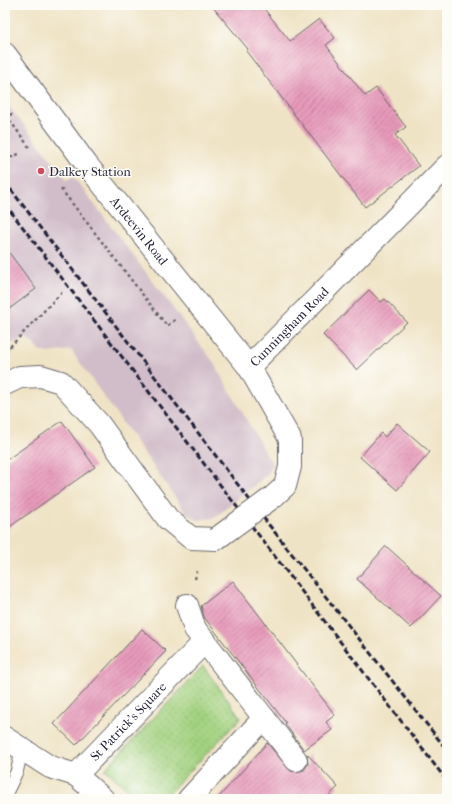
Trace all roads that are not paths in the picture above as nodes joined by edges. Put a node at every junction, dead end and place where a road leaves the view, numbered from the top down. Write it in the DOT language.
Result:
graph roads {
  1 [pos="5,54"];
  2 [pos="447,166"];
  3 [pos="249,367"];
  4 [pos="5,384"];
  5 [pos="187,605"];
  6 [pos="205,641"];
  7 [pos="264,718"];
  8 [pos="13,744"];
  9 [pos="296,760"];
  10 [pos="76,775"];
  11 [pos="5,796"];
  12 [pos="103,799"];
  13 [pos="189,799"];
  1 -- 3 [label="street, Ardeevin Road"];
  2 -- 3 [label="street, Cunningham Road"];
  3 -- 4 [label="street, Cunningham Road, bridge"];
  5 -- 6 [label="street"];
  6 -- 7 [label="street"];
  6 -- 10 [label="street, St Patrick's Square"];
  7 -- 9 [label="street"];
  7 -- 13 [label="street"];
  8 -- 10 [label="street"];
  8 -- 11 [label="lane"];
  10 -- 12 [label="street"];
}
